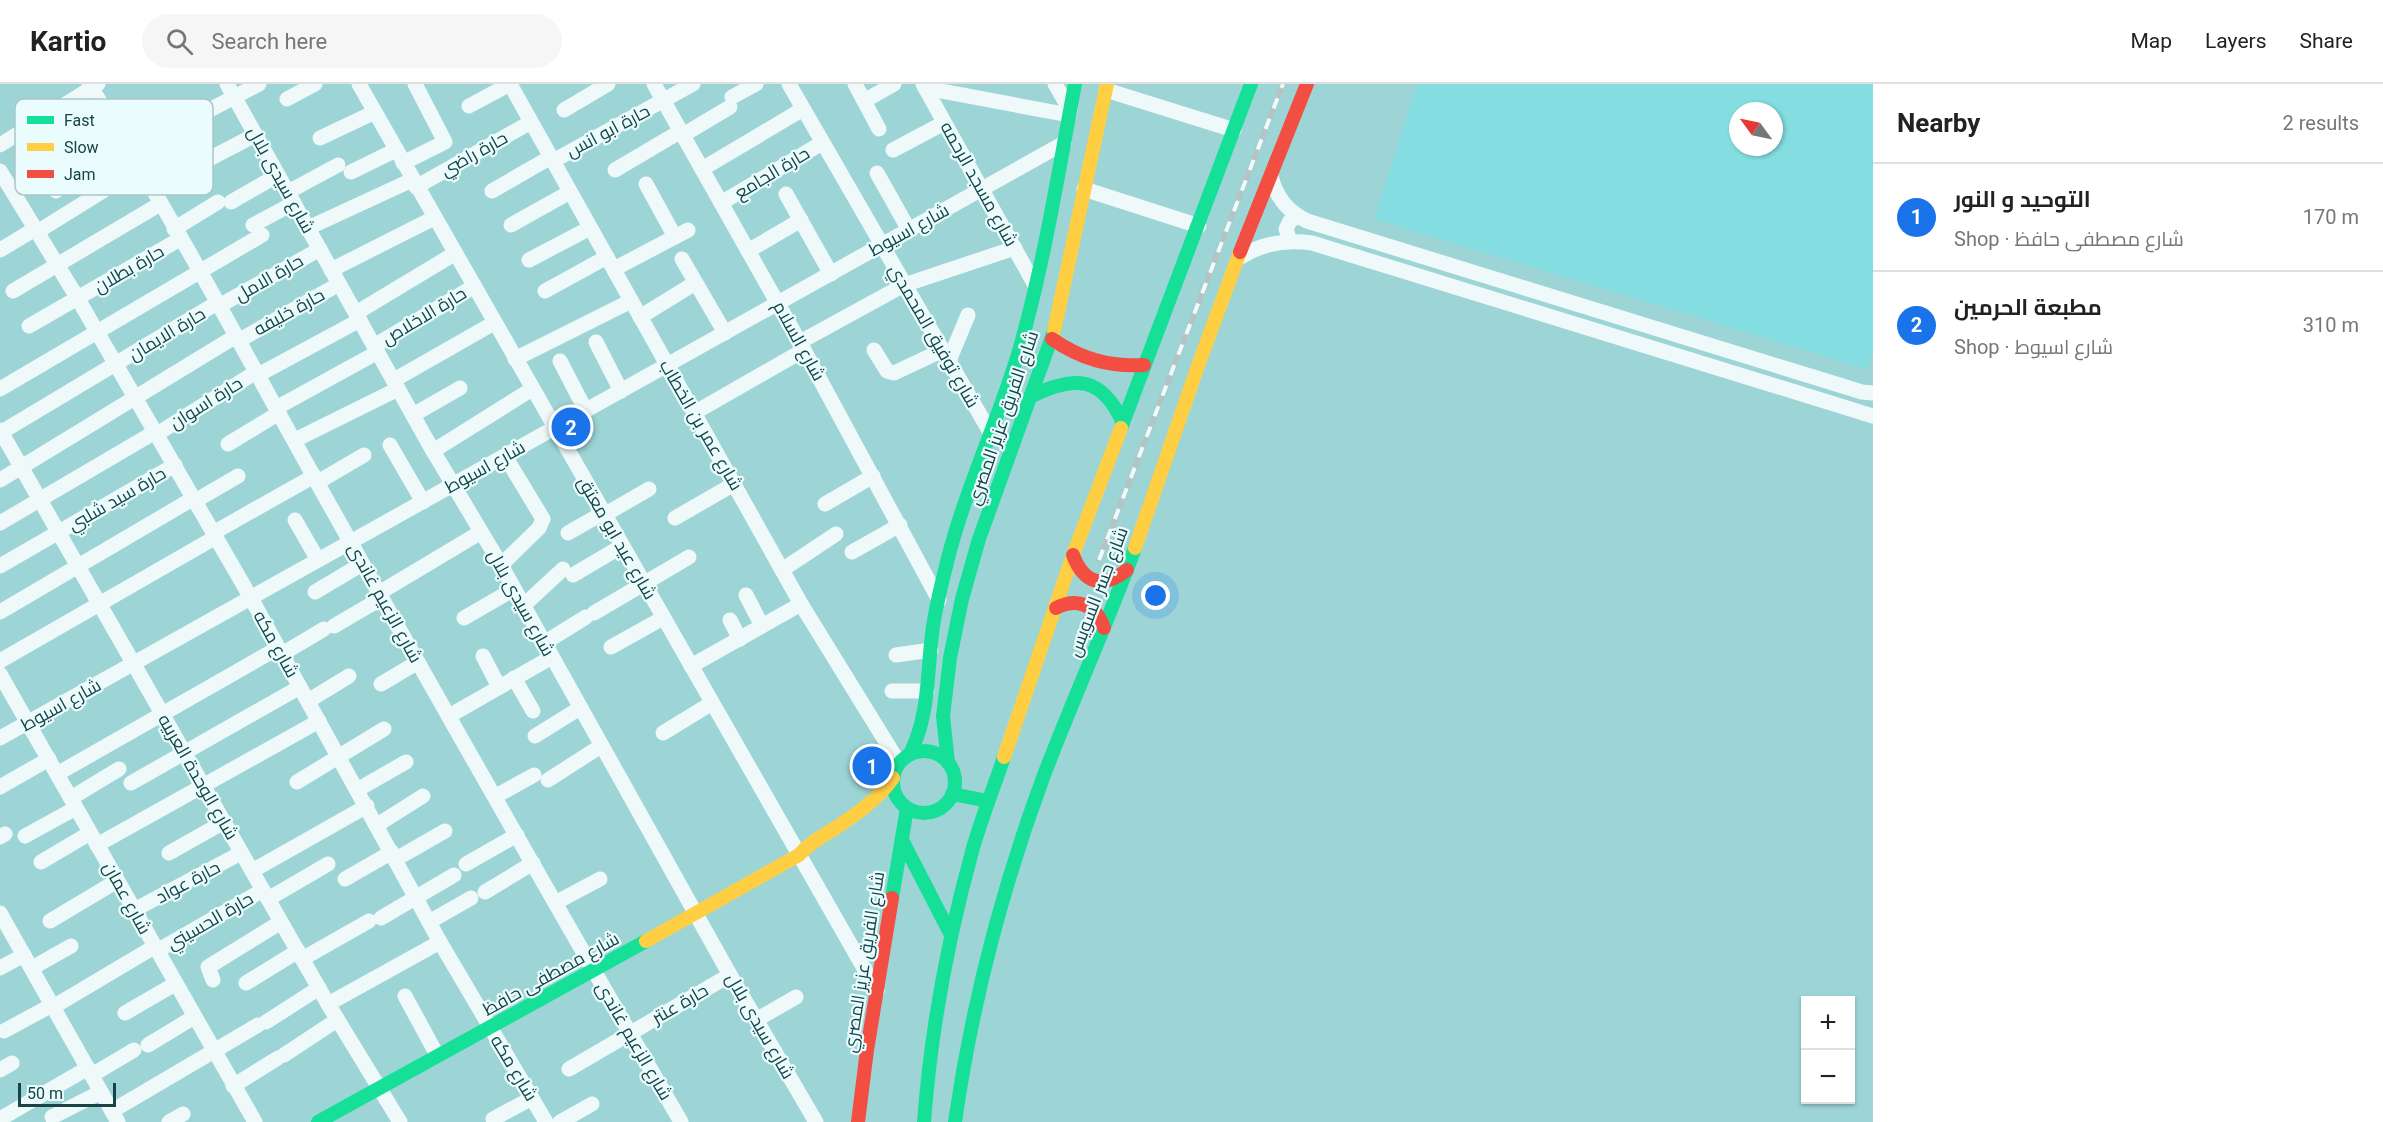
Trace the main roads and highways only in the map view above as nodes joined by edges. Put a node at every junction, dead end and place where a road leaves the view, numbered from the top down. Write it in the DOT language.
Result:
graph roads {
  1 [pos="1076,84"];
  2 [pos="1251,84"];
  3 [pos="1307,84"];
  4 [pos="1106,87"];
  5 [pos="1052,339"];
  6 [pos="1144,365"];
  7 [pos="1032,396"];
  8 [pos="1123,423"];
  9 [pos="1073,555"];
  10 [pos="1128,570"];
  11 [pos="1056,608"];
  12 [pos="1104,628"];
  13 [pos="905,759"];
  14 [pos="948,763"];
  15 [pos="893,778"];
  16 [pos="952,794"];
  17 [pos="988,801"];
  18 [pos="906,807"];
  19 [pos="902,840"];
  20 [pos="799,855"];
  21 [pos="950,933"];
  22 [pos="318,1122"];
  23 [pos="858,1122"];
  24 [pos="924,1122"];
  25 [pos="955,1122"];
  1 -- 13 [label="main road, شارع الفريق عزيز المصري"];
  2 -- 6 [label="main road, شارع جسر السويس"];
  3 -- 10 [label="main road, شارع جسر السويس"];
  4 -- 5 [label="main road, شارع الفريق عزيز المصري"];
  5 -- 6 [label="main road"];
  5 -- 7 [label="main road, شارع الفريق عزيز المصري"];
  6 -- 8 [label="main road, شارع جسر السويس"];
  7 -- 8 [label="main road"];
  7 -- 14 [label="main road, شارع الفريق عزيز المصري"];
  8 -- 9 [label="main road, شارع جسر السويس"];
  9 -- 10 [label="main road"];
  9 -- 11 [label="main road, شارع جسر السويس"];
  10 -- 12 [label="main road, شارع جسر السويس"];
  11 -- 12 [label="main road"];
  11 -- 17 [label="main road, شارع جسر السويس"];
  12 -- 25 [label="main road, شارع جسر السويس"];
  13 -- 14 [label="main road"];
  13 -- 15 [label="main road"];
  14 -- 16 [label="main road"];
  15 -- 18 [label="main road"];
  15 -- 20 [label="main road, شارع مصطفى حافظ"];
  16 -- 17 [label="main road"];
  16 -- 18 [label="main road"];
  17 -- 21 [label="main road, شارع جسر السويس"];
  18 -- 19 [label="main road, شارع الفريق عزيز المصري"];
  18 -- 20 [label="main road, شارع مصطفى حافظ"];
  19 -- 21 [label="main road"];
  19 -- 23 [label="main road, شارع الفريق عزيز المصري"];
  20 -- 22 [label="main road, شارع مصطفى حافظ"];
  21 -- 24 [label="main road, شارع جسر السويس"];
}
